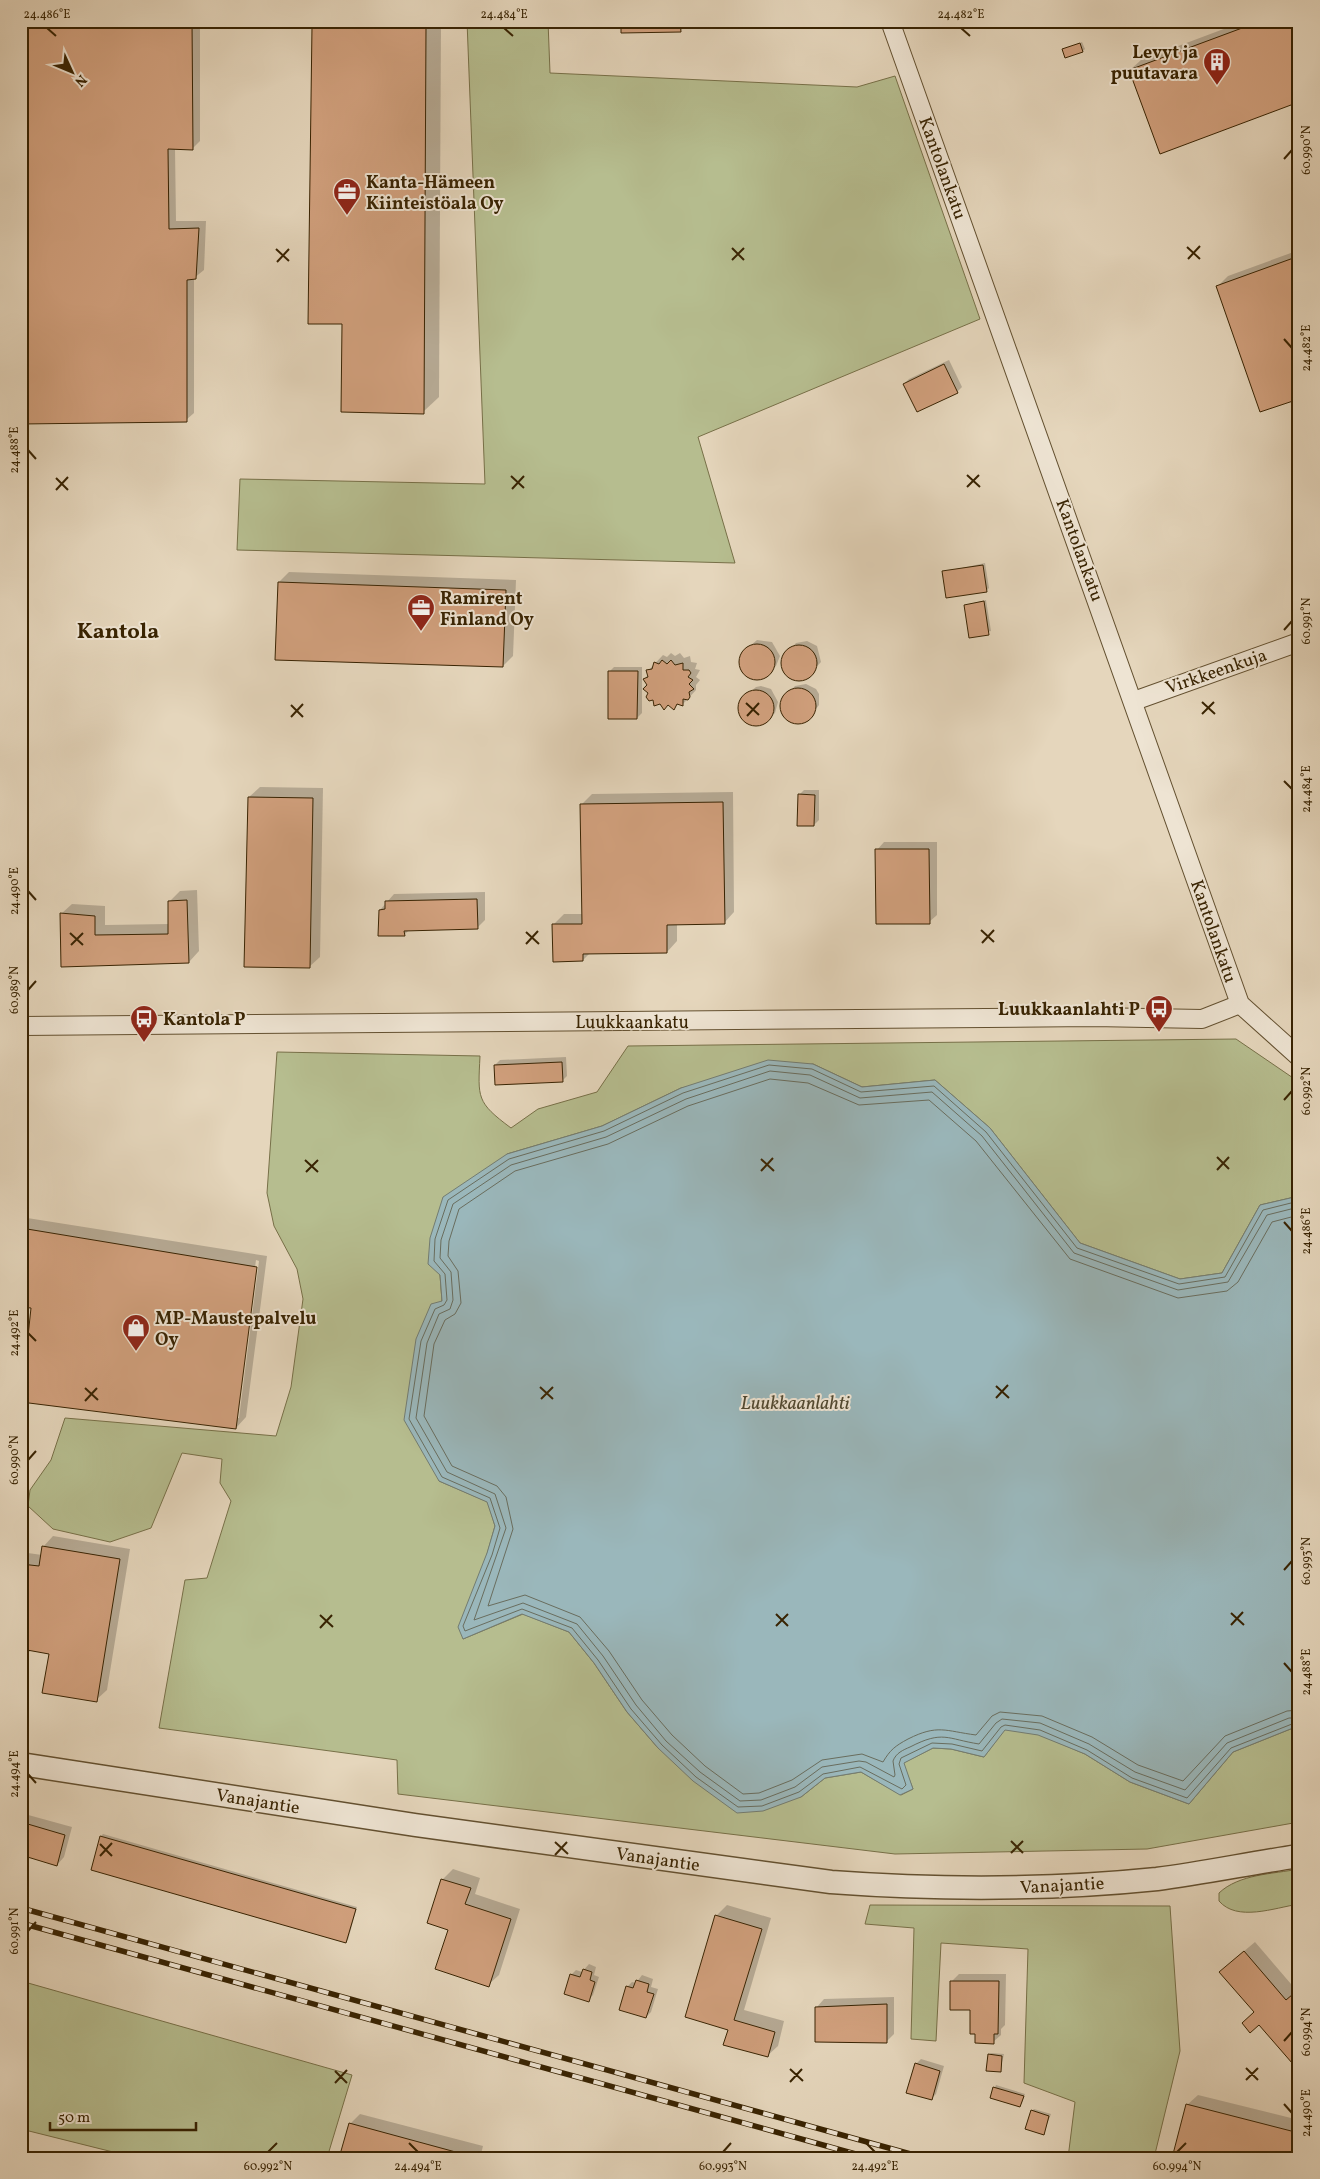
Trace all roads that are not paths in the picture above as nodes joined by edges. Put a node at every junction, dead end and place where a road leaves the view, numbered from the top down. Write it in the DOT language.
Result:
graph roads {
  1 [pos="890,21"];
  2 [pos="1299,642"];
  3 [pos="1134,701"];
  4 [pos="1240,1004"];
  5 [pos="21,1026"];
  6 [pos="1299,1057"];
  7 [pos="21,1764"];
  8 [pos="1299,1856"];
  1 -- 3 [label="street, Kantolankatu"];
  2 -- 3 [label="street, Virkkeenkuja"];
  3 -- 4 [label="street, Kantolankatu"];
  4 -- 5 [label="street, Luukkaankatu"];
  4 -- 6 [label="street, Kantolankatu"];
  7 -- 8 [label="street, Vanajantie"];
}
